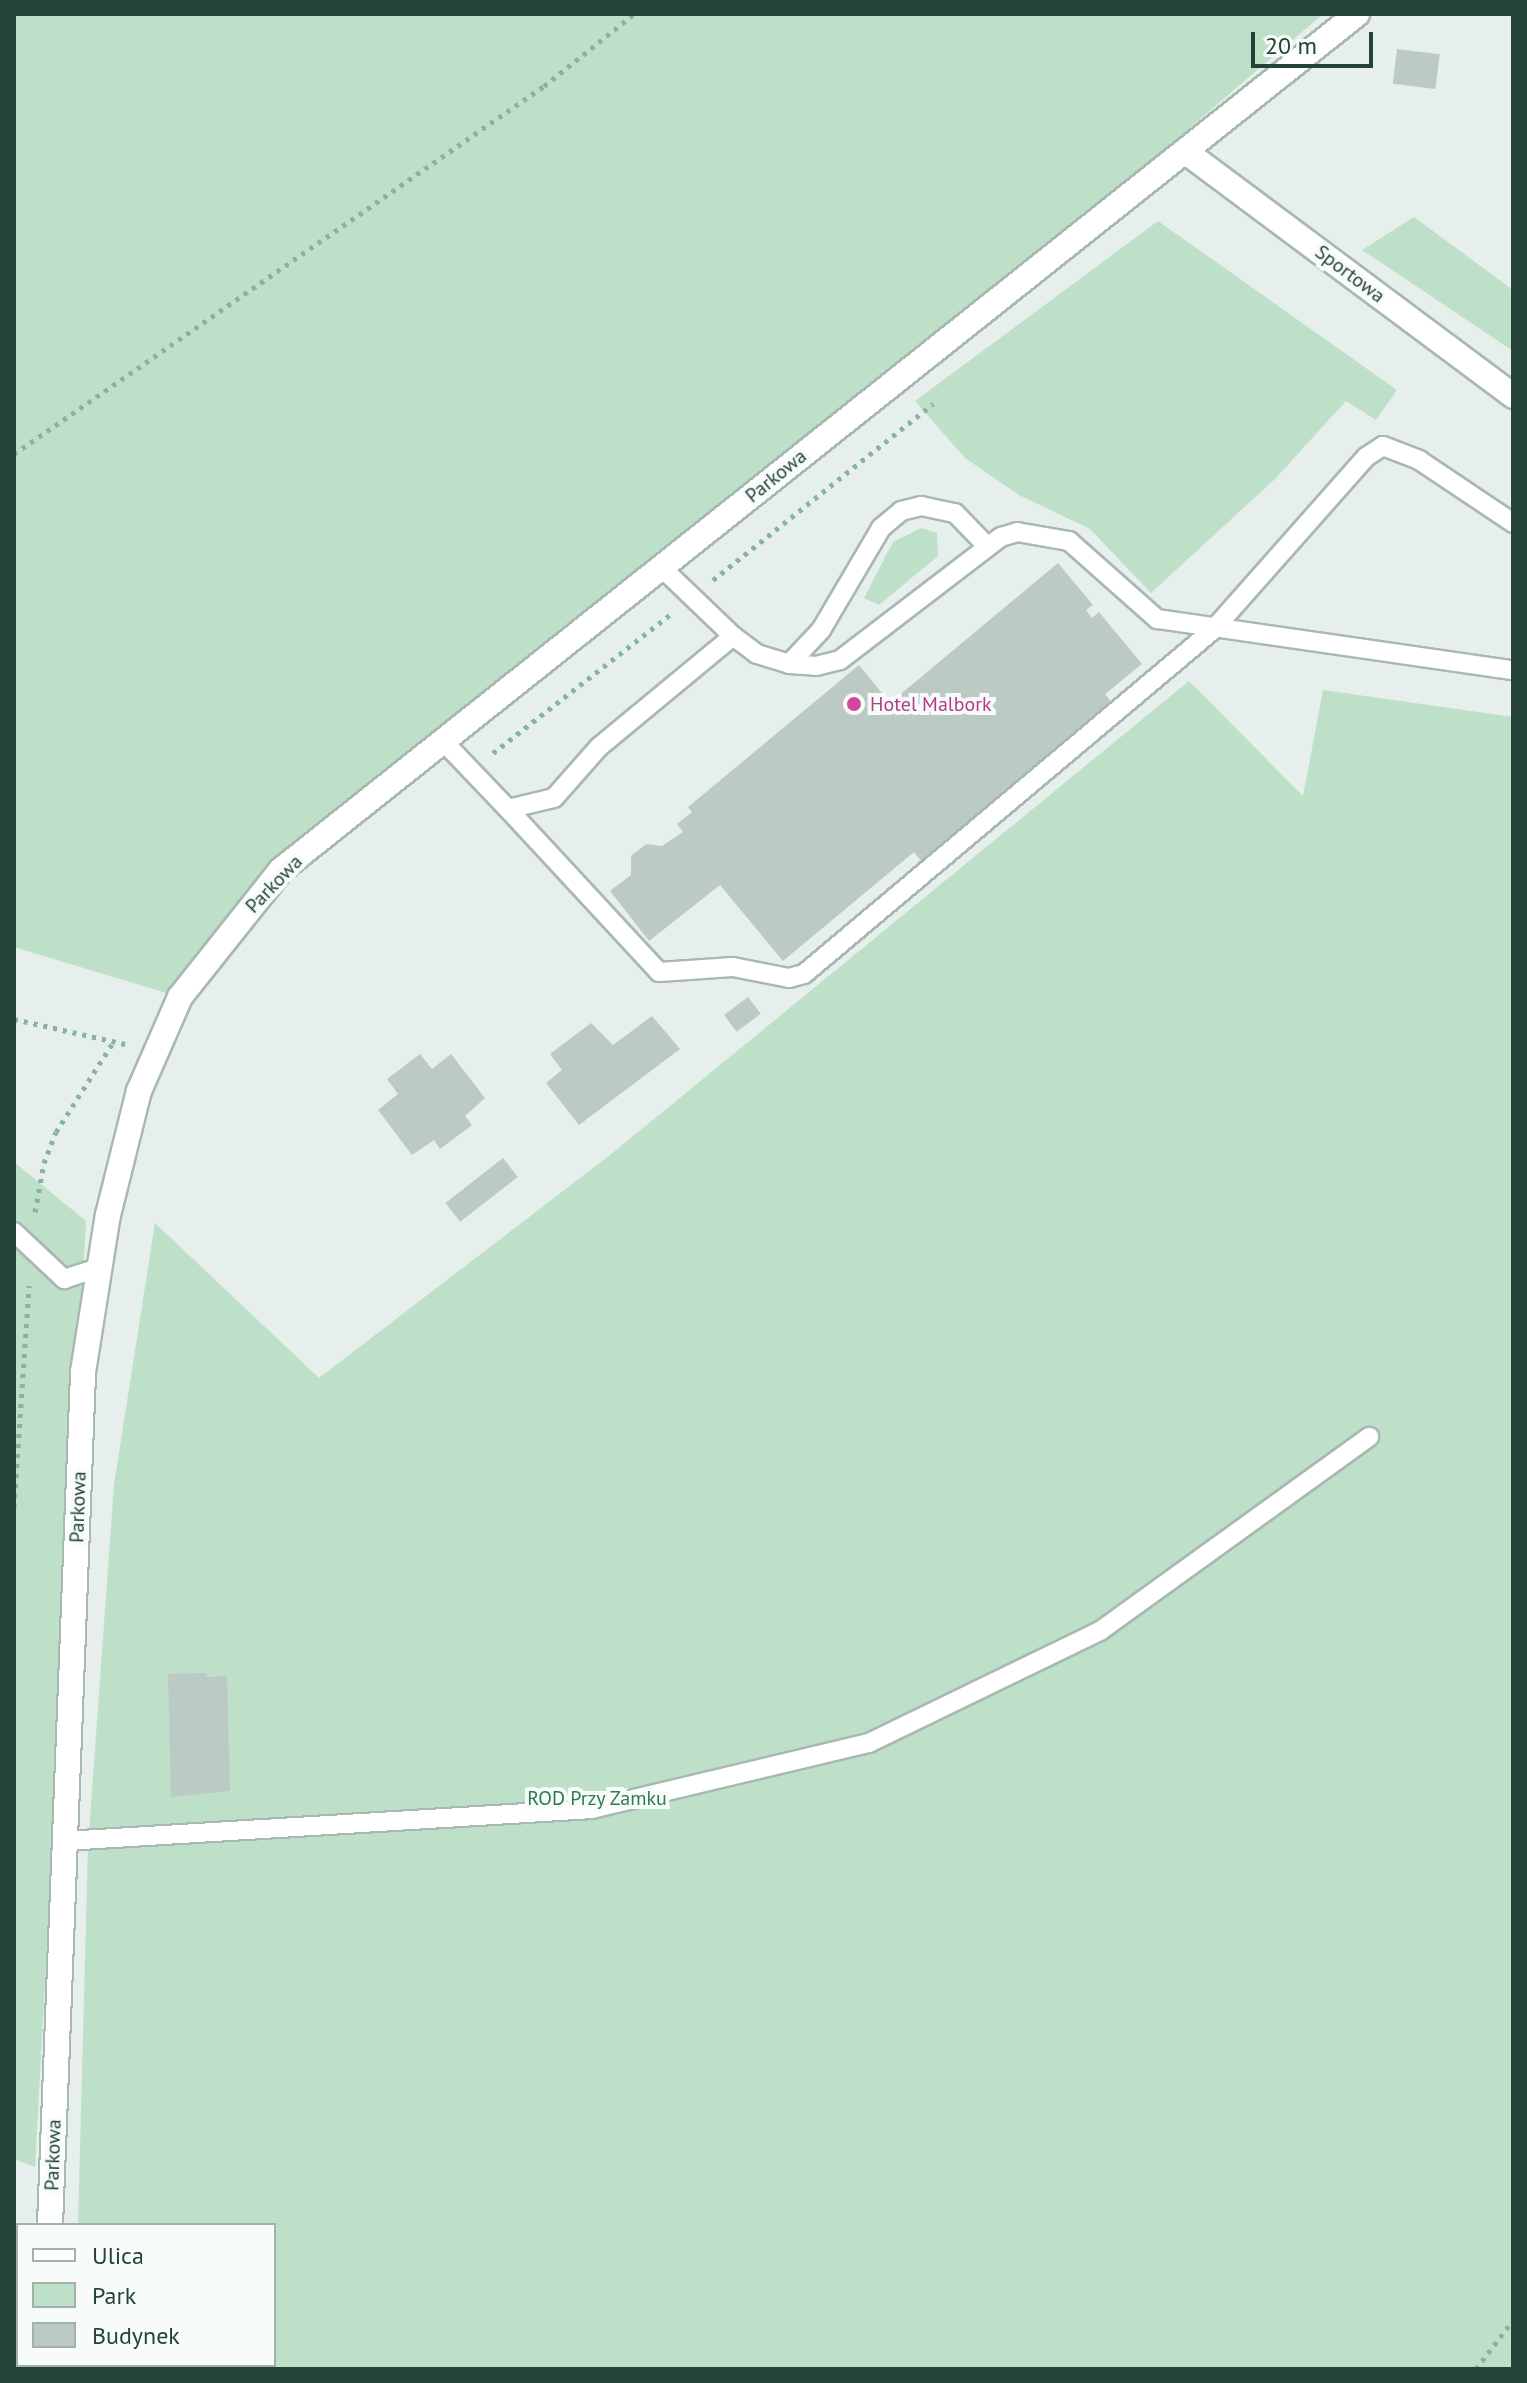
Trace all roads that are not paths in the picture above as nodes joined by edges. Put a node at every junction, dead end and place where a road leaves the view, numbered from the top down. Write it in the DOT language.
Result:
graph roads {
  1 [pos="1357,14"];
  2 [pos="1186,152"];
  3 [pos="1513,396"];
  4 [pos="1513,523"];
  5 [pos="988,547"];
  6 [pos="662,568"];
  7 [pos="1213,630"];
  8 [pos="733,636"];
  9 [pos="789,664"];
  10 [pos="1513,670"];
  11 [pos="443,741"];
  12 [pos="508,809"];
  13 [pos="14,1232"];
  14 [pos="100,1267"];
  15 [pos="1369,1437"];
  16 [pos="65,1841"];
  17 [pos="50,2223"];
  1 -- 2 [label="street, Parkowa"];
  2 -- 3 [label="street, Sportowa"];
  2 -- 6 [label="street, Parkowa"];
  4 -- 7 [label="lane"];
  5 -- 7 [label="lane"];
  5 -- 9 [label="lane"];
  5 -- 9 [label="lane"];
  6 -- 8 [label="lane"];
  6 -- 11 [label="street, Parkowa"];
  7 -- 10 [label="lane"];
  7 -- 12 [label="lane"];
  8 -- 9 [label="lane"];
  8 -- 12 [label="lane"];
  11 -- 12 [label="lane"];
  11 -- 14 [label="street, Parkowa"];
  13 -- 14 [label="lane"];
  14 -- 16 [label="street, Parkowa"];
  15 -- 16 [label="lane"];
  16 -- 17 [label="street, Parkowa"];
}
